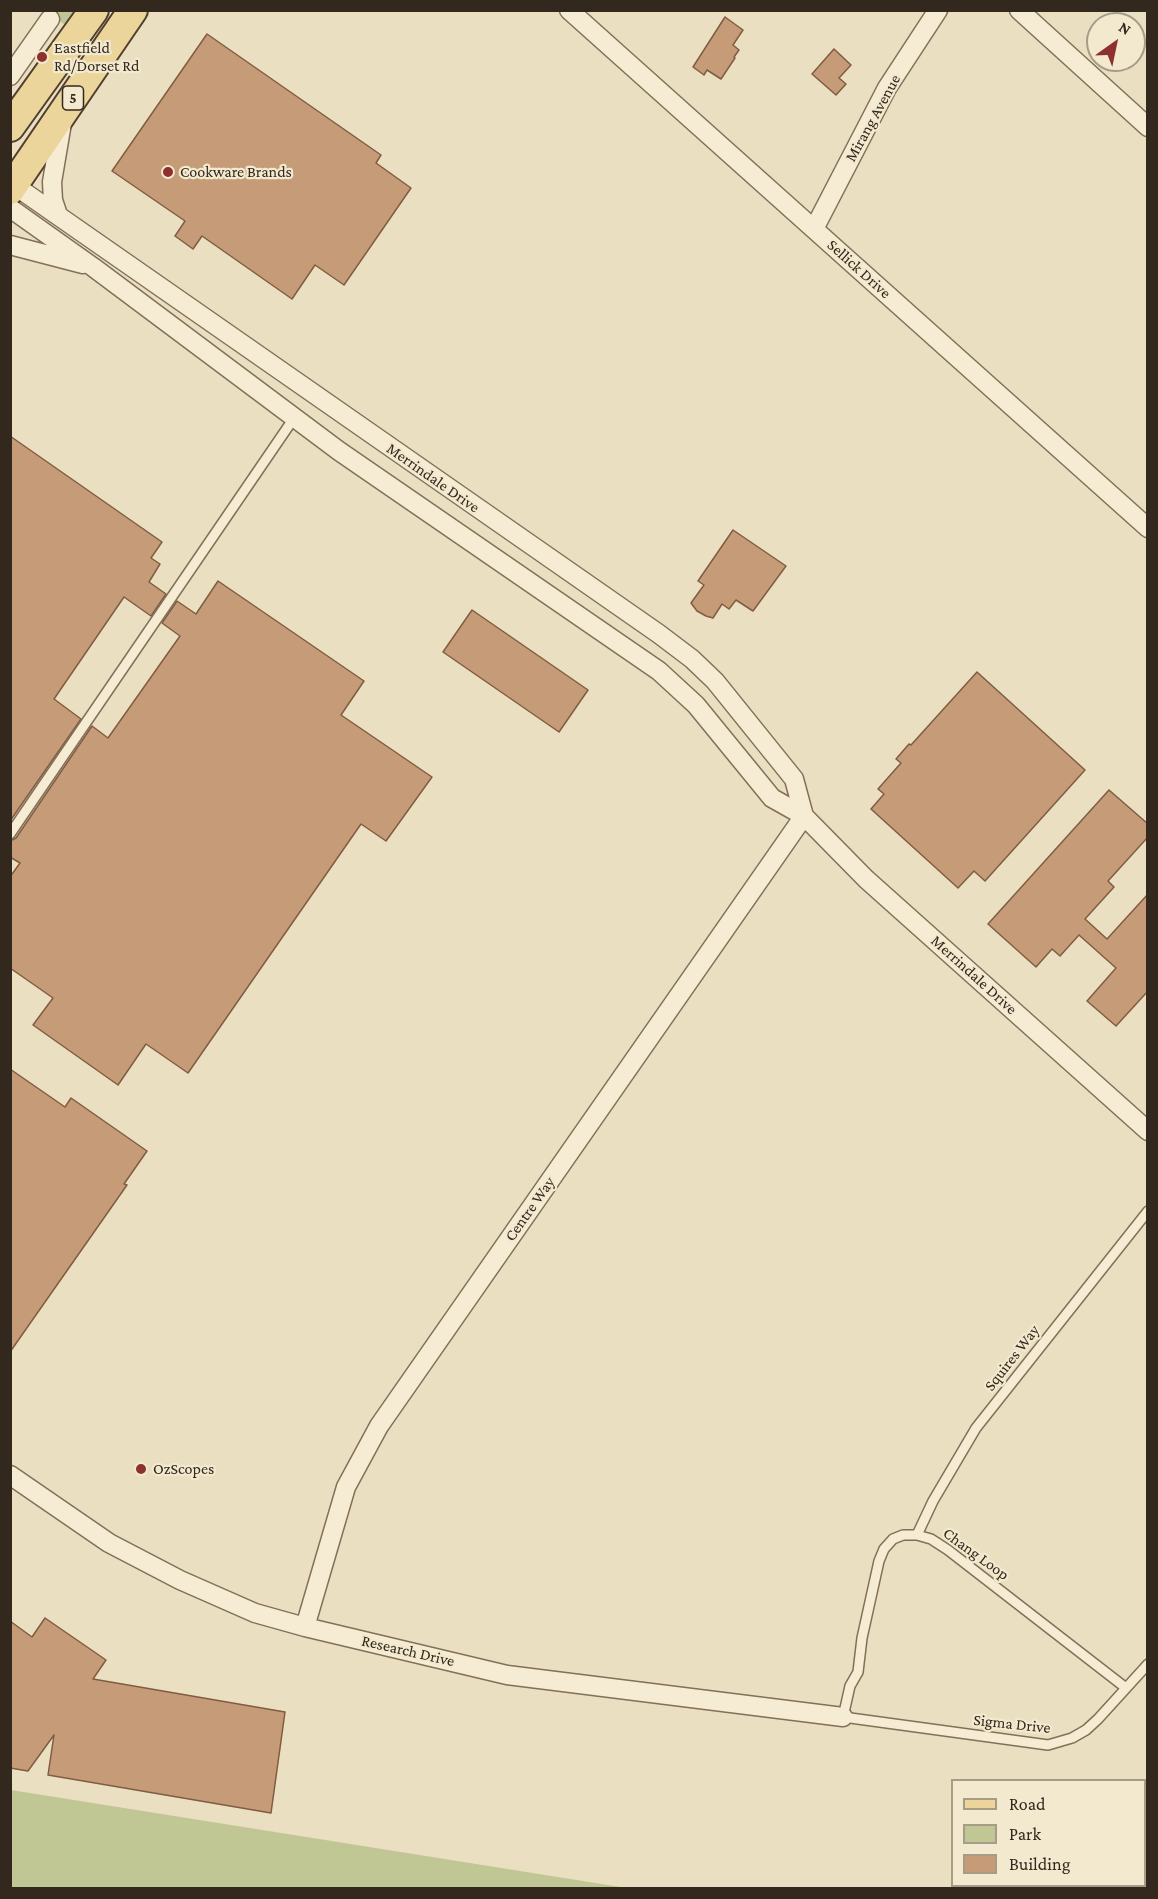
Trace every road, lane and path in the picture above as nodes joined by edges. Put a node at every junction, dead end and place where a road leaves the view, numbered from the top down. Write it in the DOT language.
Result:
graph roads {
  1 [pos="94,10"];
  2 [pos="133,10"];
  3 [pos="569,10"];
  4 [pos="938,10"];
  5 [pos="1019,10"];
  6 [pos="50,19"];
  7 [pos="10,75"];
  8 [pos="65,110"];
  9 [pos="1148,127"];
  10 [pos="10,128"];
  11 [pos="11,192"];
  12 [pos="58,215"];
  13 [pos="814,229"];
  14 [pos="10,246"];
  15 [pos="93,267"];
  16 [pos="311,393"];
  17 [pos="294,418"];
  18 [pos="466,500"];
  19 [pos="448,526"];
  20 [pos="1148,528"];
  21 [pos="804,816"];
  22 [pos="10,834"];
  23 [pos="1148,1131"];
  24 [pos="1148,1211"];
  25 [pos="10,1475"];
  26 [pos="917,1535"];
  27 [pos="305,1627"];
  28 [pos="1148,1664"];
  29 [pos="1126,1688"];
  30 [pos="843,1717"];
  1 -- 10 [label="main road, 5"];
  2 -- 8 [label="main road, 5"];
  3 -- 13 [label="street, Sellick Drive"];
  4 -- 13 [label="street, Mirang Avenue"];
  5 -- 9 [label="street"];
  6 -- 7 [label="street"];
  8 -- 11 [label="main road, 5"];
  8 -- 12 [label="street"];
  11 -- 12 [label="street, Merrindale Drive"];
  11 -- 15 [label="street, Merrindale Drive"];
  12 -- 16 [label="street, Merrindale Drive"];
  13 -- 20 [label="street, Sellick Drive"];
  14 -- 15 [label="street"];
  15 -- 17 [label="street, Merrindale Drive"];
  16 -- 17 [label="street"];
  16 -- 18 [label="street, Merrindale Drive"];
  17 -- 19 [label="street, Merrindale Drive"];
  17 -- 22 [label="lane"];
  18 -- 19 [label="street"];
  18 -- 21 [label="street, Merrindale Drive"];
  19 -- 21 [label="street, Merrindale Drive"];
  21 -- 23 [label="street, Merrindale Drive"];
  21 -- 27 [label="street, Centre Way"];
  24 -- 26 [label="lane, Squires Way"];
  25 -- 27 [label="street, Research Drive"];
  26 -- 29 [label="lane, Chang Loop"];
  26 -- 30 [label="lane, Chang Loop"];
  27 -- 30 [label="street, Research Drive"];
  28 -- 29 [label="lane, Sigma Drive"];
  29 -- 30 [label="lane, Sigma Drive"];
}
